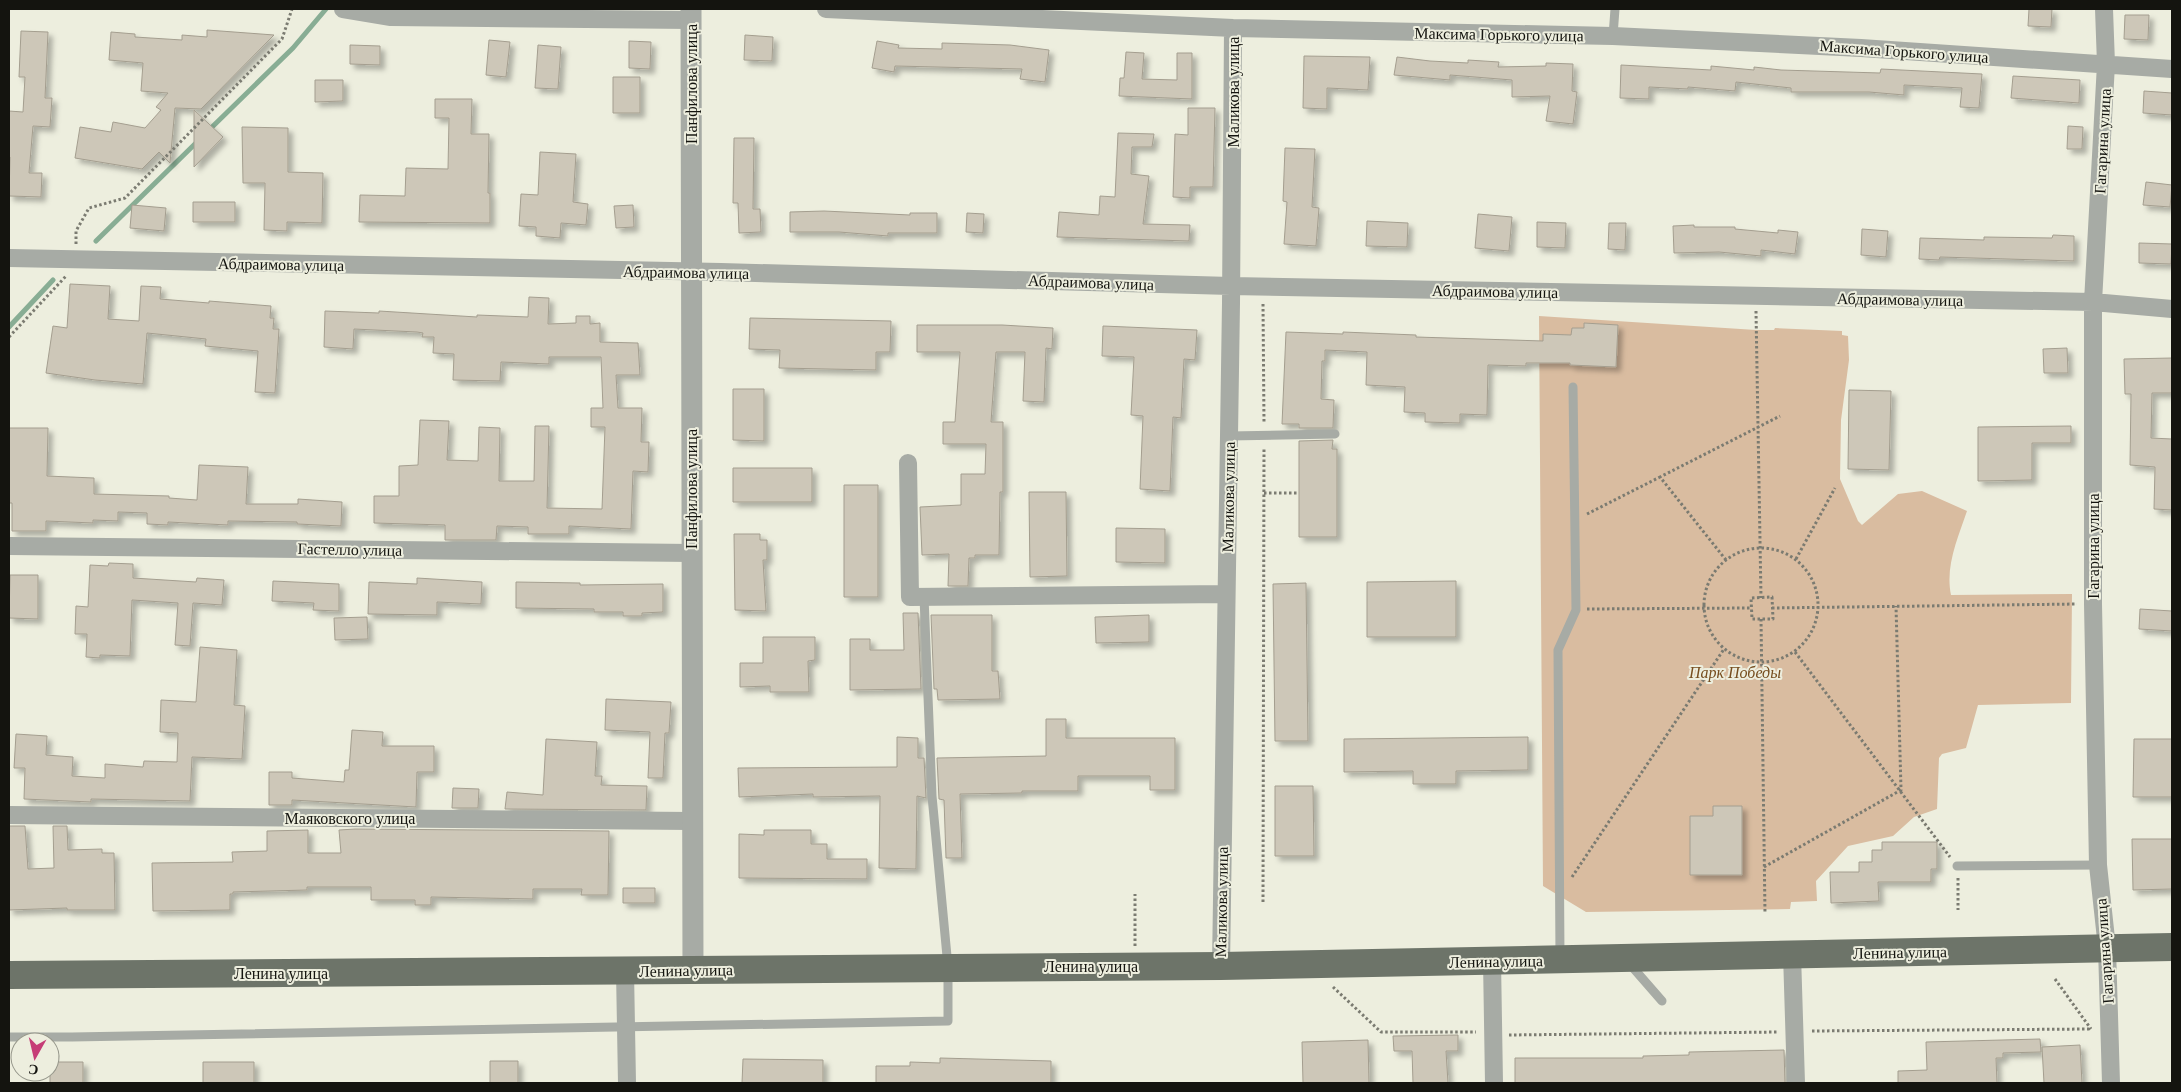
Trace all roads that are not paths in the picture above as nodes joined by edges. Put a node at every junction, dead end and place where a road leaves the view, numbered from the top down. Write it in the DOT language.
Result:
graph roads {
  1 [pos="343,9"];
  2 [pos="826,9"];
  3 [pos="1615,9"];
  4 [pos="2104,9"];
  5 [pos="691,14"];
  6 [pos="1233,28"];
  7 [pos="1613,36"];
  8 [pos="2106,64"];
  9 [pos="2172,69"];
  10 [pos="9,258"];
  11 [pos="691,272"];
  12 [pos="1232,286"];
  13 [pos="2093,302"];
  14 [pos="2172,309"];
  15 [pos="1573,387"];
  16 [pos="1335,434"];
  17 [pos="1229,436"];
  18 [pos="908,463"];
  19 [pos="9,546"];
  20 [pos="692,553"];
  21 [pos="1226,594"];
  22 [pos="924,597"];
  23 [pos="9,815"];
  24 [pos="692,820"];
  25 [pos="2098,865"];
  26 [pos="1957,866"];
  27 [pos="2107,948"];
  28 [pos="2172,948"];
  29 [pos="1792,954"];
  30 [pos="1625,958"];
  31 [pos="1492,960"];
  32 [pos="1560,960"];
  33 [pos="1220,966"];
  34 [pos="948,967"];
  35 [pos="693,970"];
  36 [pos="625,971"];
  37 [pos="9,975"];
  38 [pos="1662,1001"];
  39 [pos="626,1027"];
  40 [pos="9,1037"];
  41 [pos="627,1083"];
  42 [pos="1494,1083"];
  43 [pos="1796,1083"];
  44 [pos="2111,1083"];
  1 -- 5 [label="street"];
  2 -- 6 [label="street, Максима Горького улица"];
  3 -- 7 [label="lane"];
  4 -- 8 [label="street, Гагарина улица"];
  5 -- 11 [label="street, Панфилова улица"];
  6 -- 7 [label="street, Максима Горького улица"];
  6 -- 12 [label="street, Маликова улица"];
  7 -- 8 [label="street, Максима Горького улица"];
  8 -- 9 [label="street, Максима Горького улица"];
  8 -- 13 [label="street, Гагарина улица"];
  10 -- 11 [label="street, Абдраимова улица"];
  11 -- 12 [label="street, Абдраимова улица"];
  11 -- 20 [label="street, Панфилова улица"];
  12 -- 13 [label="street, Абдраимова улица"];
  12 -- 17 [label="street, Маликова улица"];
  13 -- 14 [label="street, Абдраимова улица"];
  13 -- 25 [label="street, Гагарина улица"];
  15 -- 32 [label="lane"];
  16 -- 17 [label="lane"];
  17 -- 21 [label="street, Маликова улица"];
  18 -- 22 [label="street"];
  19 -- 20 [label="street, Гастелло улица"];
  20 -- 24 [label="street, Панфилова улица"];
  21 -- 22 [label="street"];
  21 -- 33 [label="street, Маликова улица"];
  22 -- 34 [label="lane"];
  23 -- 24 [label="street, Маяковского улица"];
  24 -- 35 [label="street, Панфилова улица"];
  25 -- 26 [label="lane"];
  25 -- 27 [label="street, Гагарина улица"];
  27 -- 28 [label="main road, Ленина улица"];
  27 -- 29 [label="main road, Ленина улица"];
  27 -- 44 [label="street, Гагарина улица"];
  29 -- 30 [label="main road, Ленина улица"];
  29 -- 43 [label="street"];
  30 -- 32 [label="main road, Ленина улица"];
  30 -- 38 [label="lane"];
  31 -- 32 [label="main road, Ленина улица"];
  31 -- 33 [label="main road, Ленина улица"];
  31 -- 42 [label="street"];
  33 -- 34 [label="main road, Ленина улица"];
  34 -- 35 [label="main road, Ленина улица"];
  34 -- 39 [label="lane"];
  35 -- 36 [label="main road, Ленина улица"];
  36 -- 37 [label="main road, Ленина улица"];
  36 -- 39 [label="street"];
  39 -- 40 [label="lane"];
  39 -- 41 [label="street"];
}
